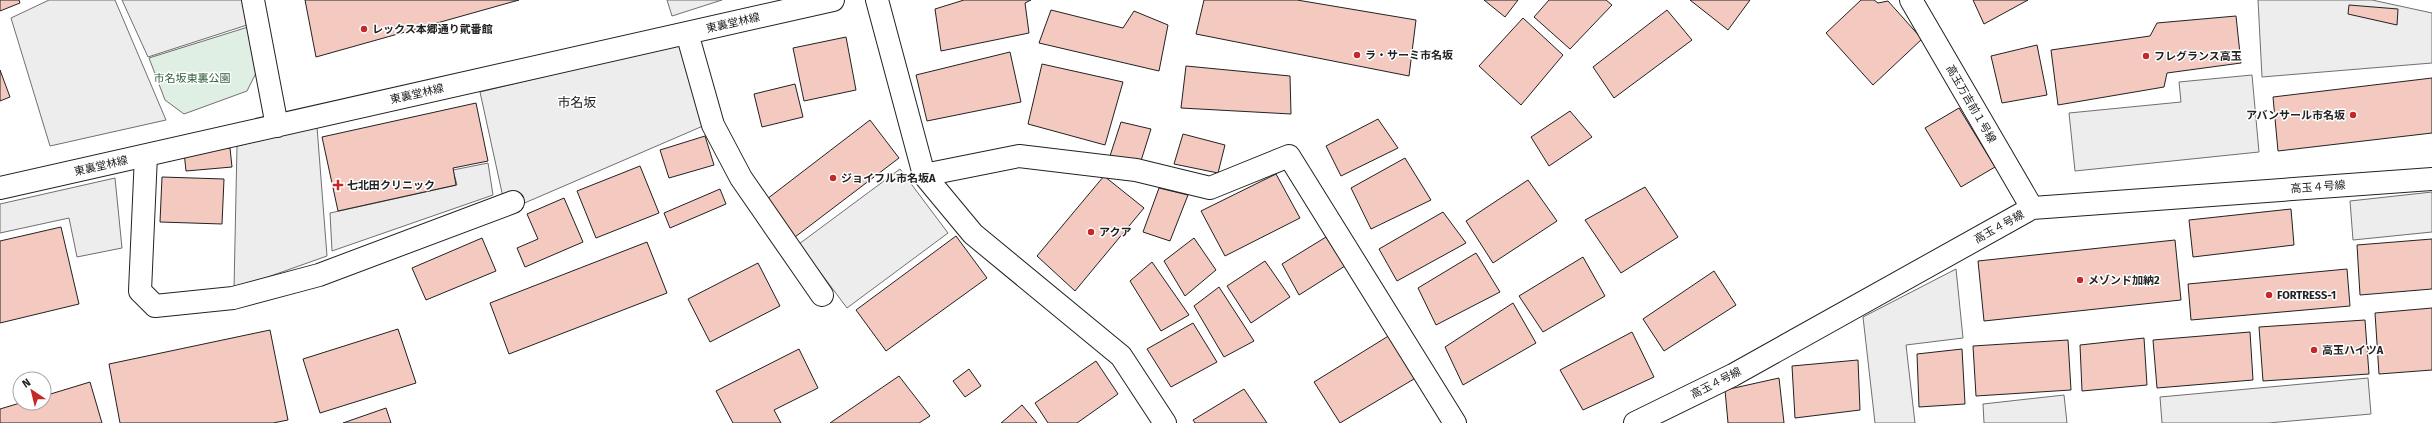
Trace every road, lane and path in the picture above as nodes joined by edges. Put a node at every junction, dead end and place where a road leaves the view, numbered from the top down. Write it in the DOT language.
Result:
graph roads {
  1 [pos="253,0"];
  2 [pos="834,0"];
  3 [pos="877,0"];
  4 [pos="1911,0"];
  5 [pos="687,33"];
  6 [pos="277,126"];
  7 [pos="146,156"];
  8 [pos="924,175"];
  9 [pos="2432,179"];
  10 [pos="0,188"];
  11 [pos="513,202"];
  12 [pos="2032,208"];
  13 [pos="822,294"];
  14 [pos="1165,423"];
  15 [pos="1455,423"];
  16 [pos="1635,423"];
  1 -- 6 [label="street"];
  2 -- 5 [label="street, 東裏堂林線"];
  3 -- 8 [label="street"];
  4 -- 12 [label="street, 高玉万吉前１号線"];
  5 -- 6 [label="street, 東裏堂林線"];
  5 -- 13 [label="street"];
  6 -- 7 [label="street, 東裏堂林線"];
  7 -- 10 [label="street, 東裏堂林線"];
  7 -- 11 [label="street"];
  8 -- 14 [label="street"];
  8 -- 15 [label="street"];
  9 -- 12 [label="street, 高玉４号線"];
  12 -- 16 [label="street, 高玉４号線"];
}
